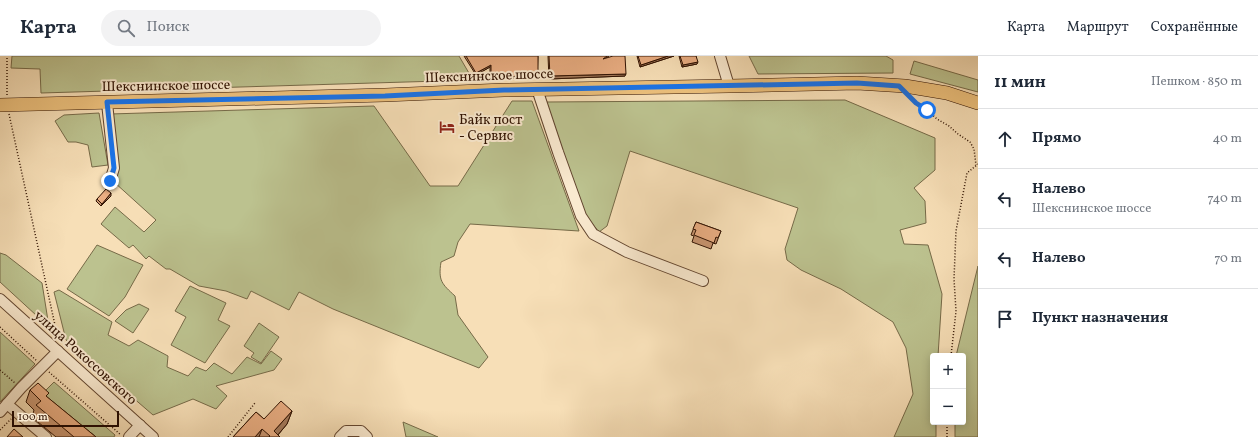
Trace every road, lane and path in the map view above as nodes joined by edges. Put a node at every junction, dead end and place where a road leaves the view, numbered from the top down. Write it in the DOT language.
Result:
graph roads {
  1 [pos="7,56"];
  2 [pos="720,56"];
  3 [pos="729,86"];
  4 [pos="899,86"];
  5 [pos="537,89"];
  6 [pos="107,102"];
  7 [pos="978,103"];
  8 [pos="4,105"];
  9 [pos="977,165"];
  10 [pos="110,181"];
  11 [pos="703,281"];
  12 [pos="0,299"];
  13 [pos="0,327"];
  14 [pos="58,351"];
  15 [pos="951,353"];
  16 [pos="43,366"];
  17 [pos="0,370"];
  18 [pos="21,388"];
  19 [pos="255,403"];
  20 [pos="3,408"];
  21 [pos="17,413"];
  22 [pos="140,425"];
  23 [pos="947,425"];
  24 [pos="0,430"];
  25 [pos="46,437"];
  26 [pos="123,437"];
  27 [pos="129,437"];
  28 [pos="153,437"];
  29 [pos="228,437"];
  30 [pos="340,437"];
  31 [pos="367,437"];
  32 [pos="947,437"];
  1 -- 8 [label="path"];
  2 -- 3 [label="street"];
  3 -- 4 [label="main road, Шекснинское шоссе"];
  3 -- 5 [label="main road, Шекснинское шоссе"];
  4 -- 7 [label="main road, Шекснинское шоссе"];
  4 -- 9 [label="path"];
  5 -- 6 [label="main road, Шекснинское шоссе"];
  5 -- 11 [label="street"];
  6 -- 8 [label="main road, Шекснинское шоссе"];
  6 -- 10 [label="street"];
  8 -- 14 [label="path"];
  9 -- 15 [label="path"];
  12 -- 14 [label="street, улица Рокоссовского"];
  13 -- 16 [label="path"];
  14 -- 16 [label="street"];
  14 -- 22 [label="street, улица Рокоссовского"];
  16 -- 18 [label="street"];
  16 -- 26 [label="path"];
  17 -- 18 [label="path"];
  18 -- 20 [label="street"];
  19 -- 29 [label="path"];
  20 -- 21 [label="street"];
  21 -- 24 [label="path"];
  21 -- 25 [label="street"];
  22 -- 27 [label="street"];
  22 -- 28 [label="street, улица Рокоссовского"];
  23 -- 32 [label="path"];
  30 -- 31 [label="street"];
}
